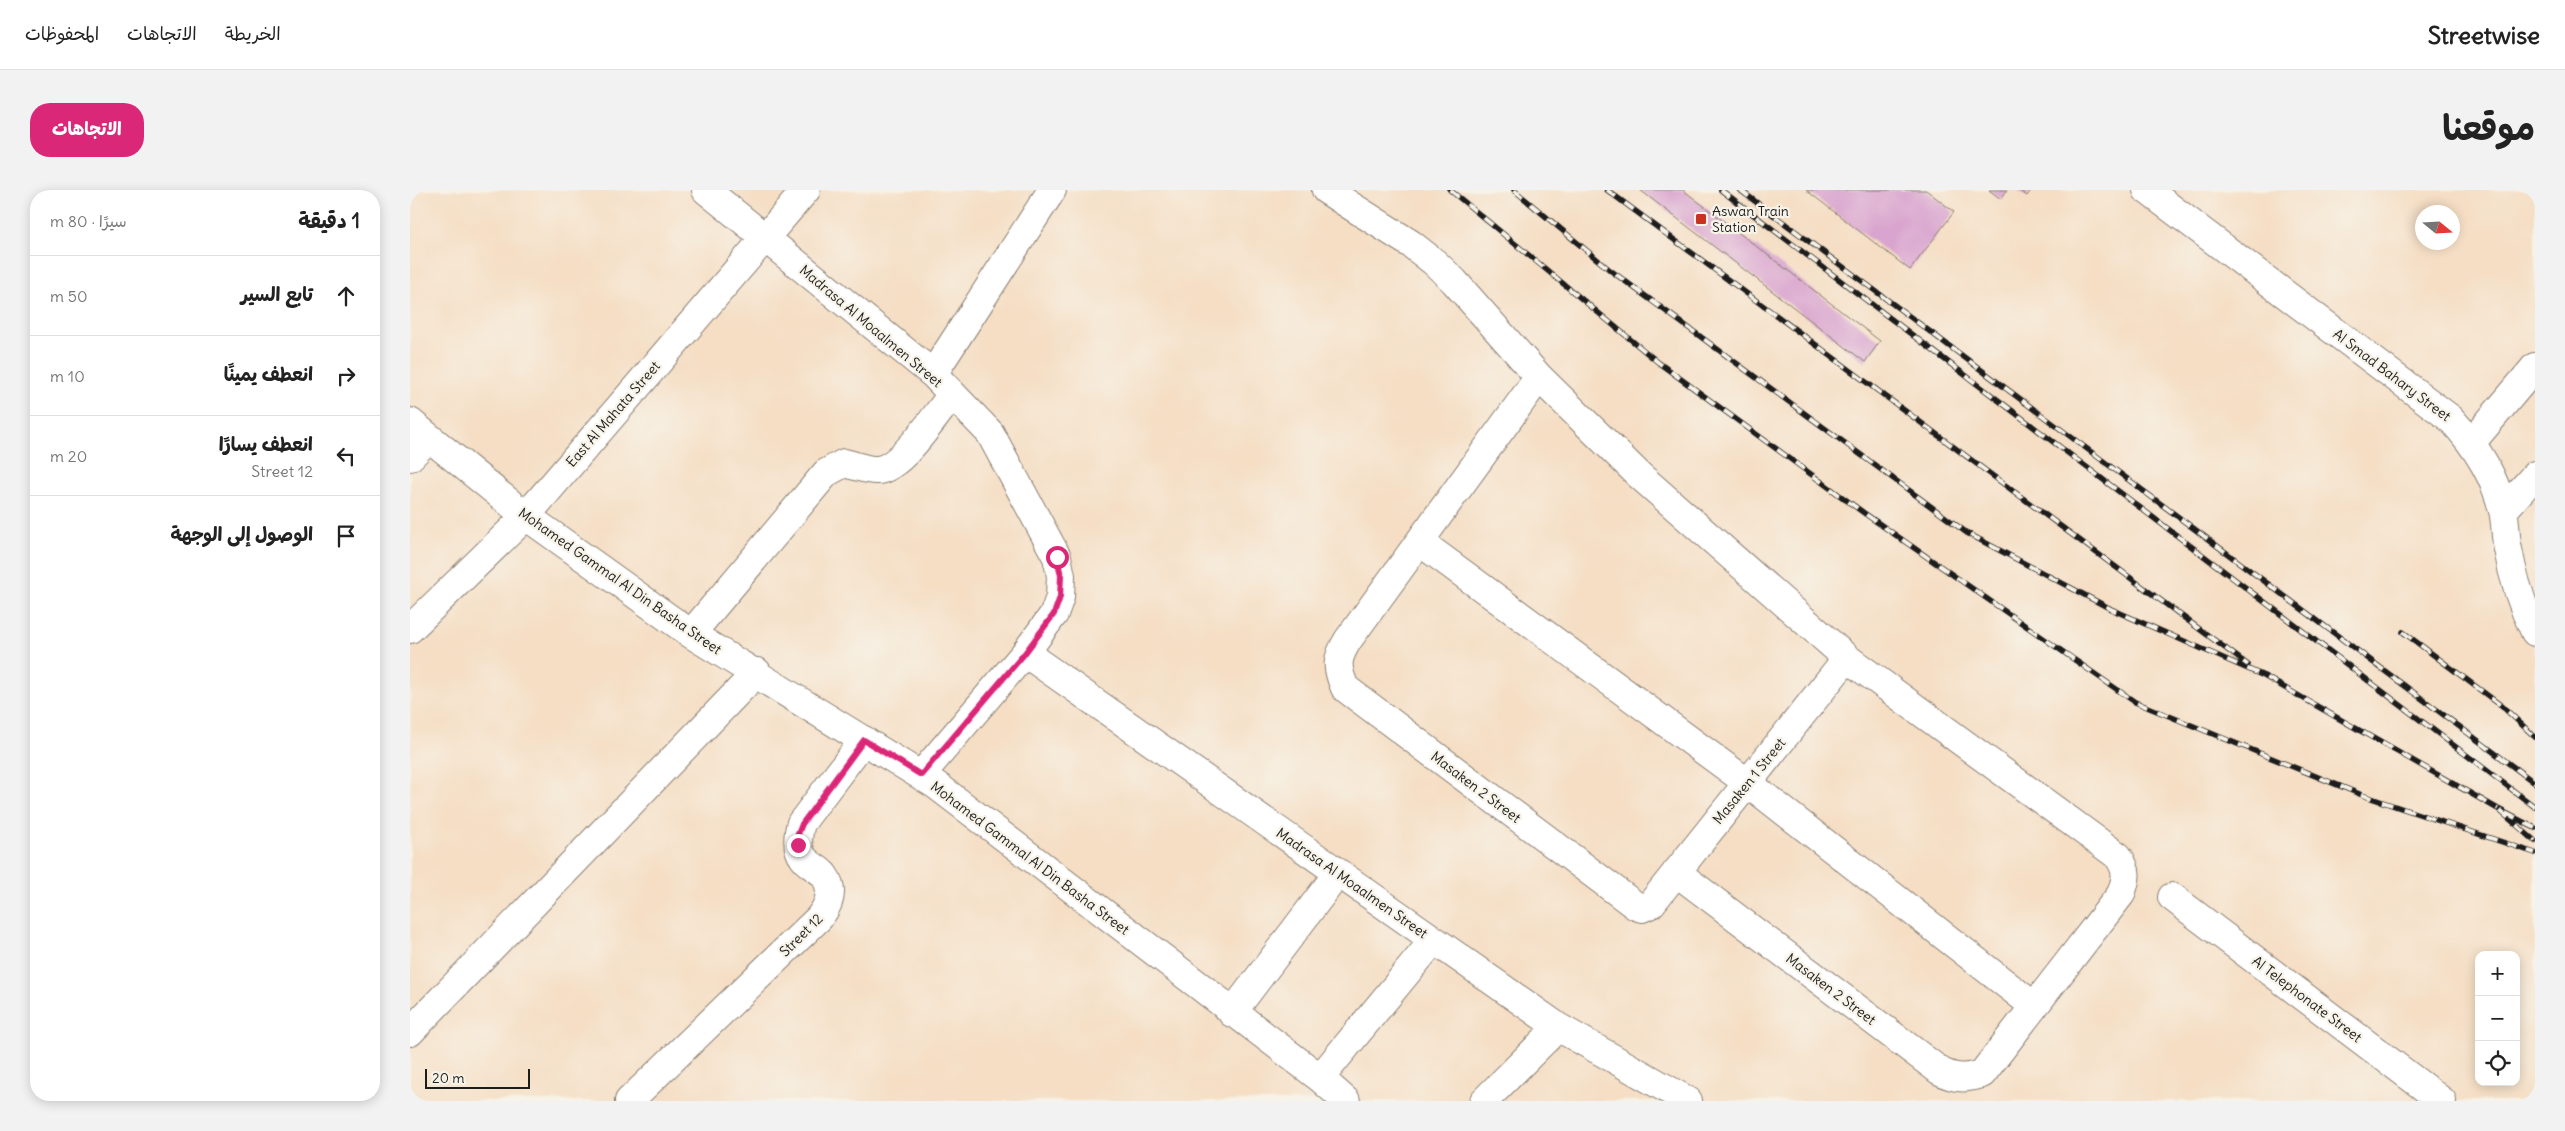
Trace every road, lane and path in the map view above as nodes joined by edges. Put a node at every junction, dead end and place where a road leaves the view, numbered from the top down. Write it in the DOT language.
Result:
graph roads {
  1 [pos="706,190"];
  2 [pos="806,190"];
  3 [pos="1052,190"];
  4 [pos="1326,190"];
  5 [pos="2147,190"];
  6 [pos="765,238"];
  7 [pos="2535,367"];
  8 [pos="933,374"];
  9 [pos="1539,377"];
  10 [pos="952,394"];
  11 [pos="416,439"];
  12 [pos="2472,442"];
  13 [pos="2535,475"];
  14 [pos="2503,511"];
  15 [pos="526,516"];
  16 [pos="1420,542"];
  17 [pos="410,629"];
  18 [pos="2535,632"];
  19 [pos="691,634"];
  20 [pos="1025,653"];
  21 [pos="1847,658"];
  22 [pos="757,672"];
  23 [pos="864,740"];
  24 [pos="921,775"];
  25 [pos="1748,782"];
  26 [pos="1676,872"];
  27 [pos="1338,873"];
  28 [pos="2172,897"];
  29 [pos="1651,904"];
  30 [pos="1433,940"];
  31 [pos="2034,1006"];
  32 [pos="1232,1013"];
  33 [pos="1558,1027"];
  34 [pos="410,1032"];
  35 [pos="1333,1093"];
  36 [pos="628,1101"];
  37 [pos="1484,1101"];
  38 [pos="1688,1101"];
  39 [pos="2442,1101"];
  1 -- 6 [label="street, Madrasa Al Moaalmen Street"];
  2 -- 6 [label="street, East Al Mahata Street"];
  3 -- 8 [label="street"];
  4 -- 9 [label="street"];
  5 -- 12 [label="street, Al Smad Bahary Street"];
  6 -- 8 [label="street, Madrasa Al Moaalmen Street"];
  6 -- 15 [label="street, East Al Mahata Street"];
  7 -- 12 [label="street"];
  8 -- 10 [label="street, Madrasa Al Moaalmen Street"];
  9 -- 16 [label="street, Masaken 2 Street"];
  9 -- 21 [label="street"];
  10 -- 19 [label="street"];
  10 -- 20 [label="street, Madrasa Al Moaalmen Street"];
  11 -- 15 [label="street, Mohamed Gammal Al Din Basha Street"];
  12 -- 14 [label="street, Al Smad Bahary Street"];
  13 -- 14 [label="street"];
  14 -- 18 [label="street, Al Smad Bahary Street"];
  15 -- 17 [label="street, East Al Mahata Street"];
  15 -- 19 [label="street, Mohamed Gammal Al Din Basha Street"];
  16 -- 25 [label="street"];
  16 -- 29 [label="street, Masaken 2 Street"];
  19 -- 22 [label="street, Mohamed Gammal Al Din Basha Street"];
  20 -- 24 [label="street, Madrasa Al Moaalmen Street"];
  20 -- 27 [label="street, Madrasa Al Moaalmen Street"];
  21 -- 25 [label="street, Masaken 1 Street"];
  21 -- 31 [label="street"];
  22 -- 23 [label="street, Mohamed Gammal Al Din Basha Street"];
  22 -- 34 [label="street"];
  23 -- 24 [label="street, Mohamed Gammal Al Din Basha Street"];
  23 -- 36 [label="street, Street 12"];
  24 -- 32 [label="street, Mohamed Gammal Al Din Basha Street"];
  25 -- 26 [label="street, Masaken 1 Street"];
  25 -- 31 [label="street"];
  26 -- 29 [label="street, Masaken 1 Street"];
  26 -- 31 [label="street, Masaken 2 Street"];
  27 -- 30 [label="street, Madrasa Al Moaalmen Street"];
  27 -- 32 [label="street"];
  28 -- 39 [label="street, Al Telephonate Street"];
  30 -- 33 [label="street, Madrasa Al Moaalmen Street"];
  30 -- 35 [label="street"];
  32 -- 35 [label="street, Mohamed Gammal Al Din Basha Street"];
  33 -- 37 [label="street"];
  33 -- 38 [label="street, Madrasa Al Moaalmen Street"];
}
